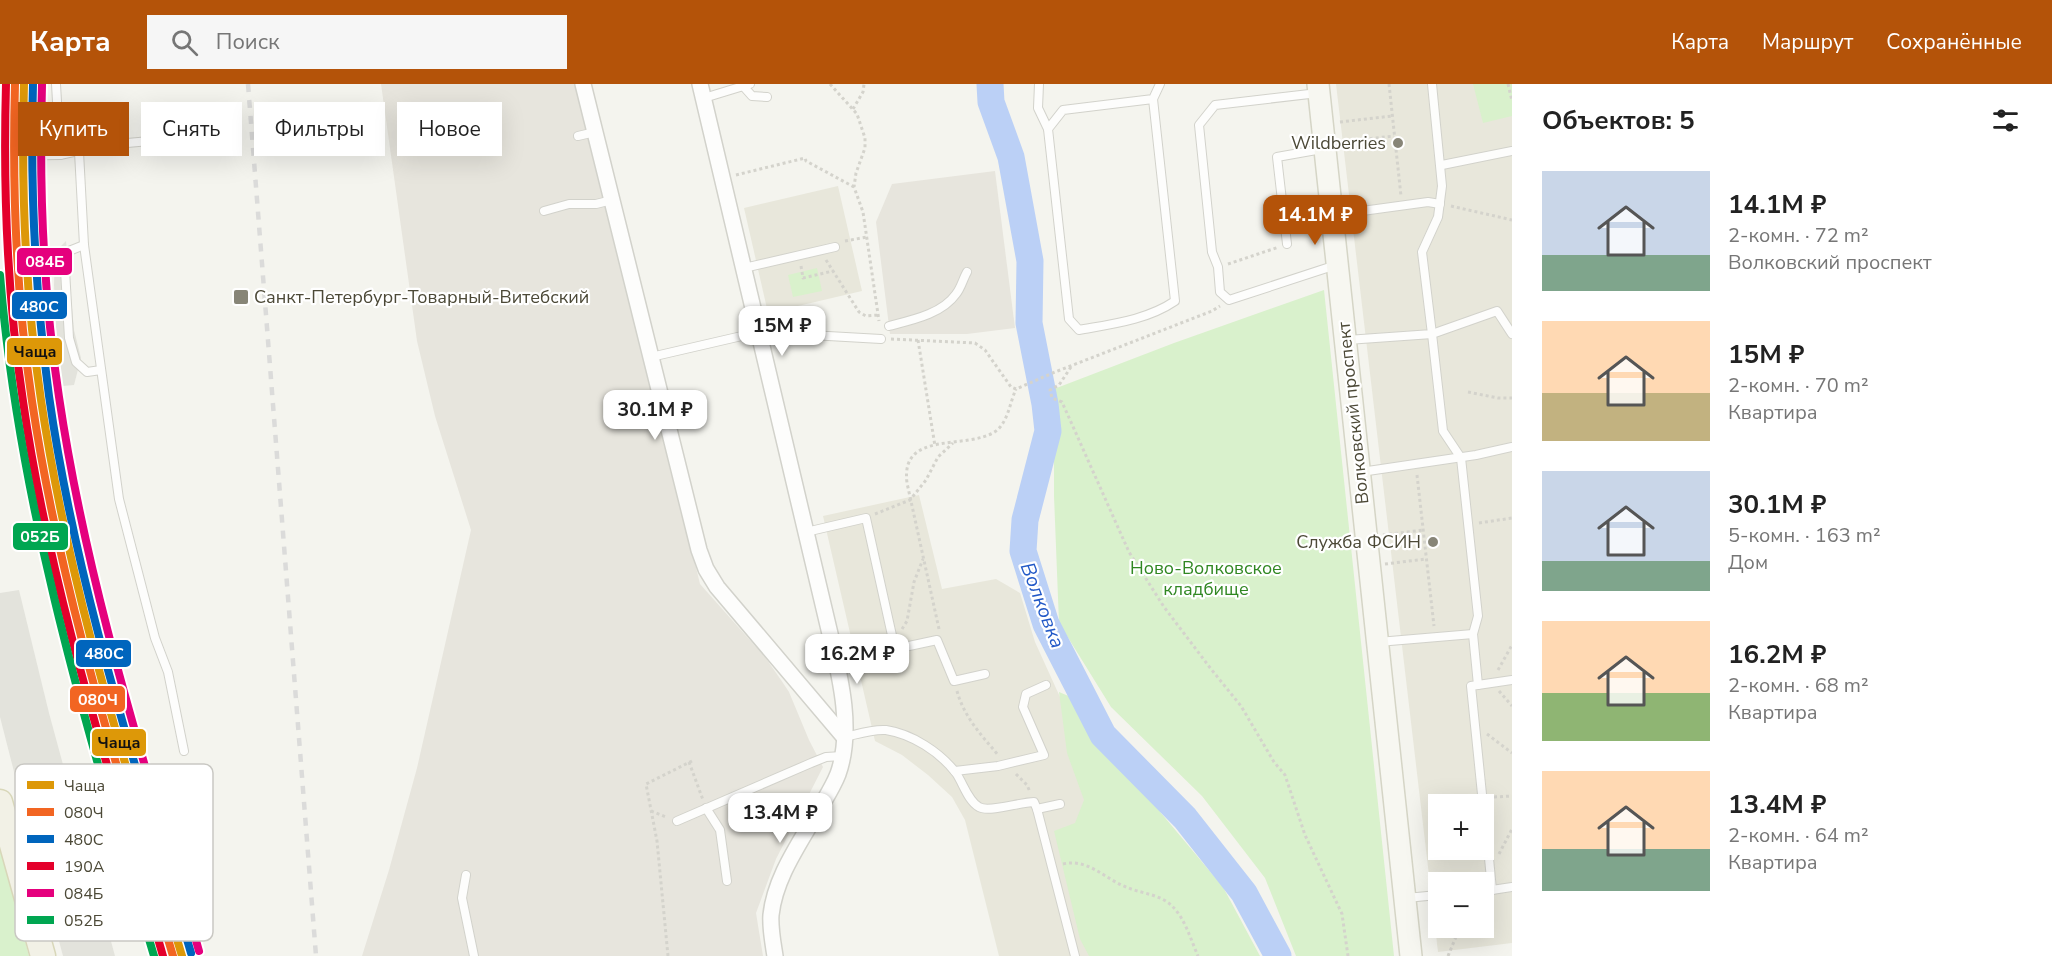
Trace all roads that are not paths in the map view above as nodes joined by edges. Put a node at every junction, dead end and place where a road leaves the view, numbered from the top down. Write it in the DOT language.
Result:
graph roads {
  1 [pos="56,84"];
  2 [pos="583,84"];
  3 [pos="1039,84"];
  4 [pos="1160,84"];
  5 [pos="1432,84"];
  6 [pos="747,85"];
  7 [pos="1318,88"];
  8 [pos="702,91"];
  9 [pos="767,97"];
  10 [pos="1153,99"];
  11 [pos="57,102"];
  12 [pos="1048,129"];
  13 [pos="595,132"];
  14 [pos="579,136"];
  15 [pos="1330,145"];
  16 [pos="1512,151"];
  17 [pos="0,156"];
  18 [pos="18,156"];
  19 [pos="79,156"];
  20 [pos="1442,165"];
  21 [pos="612,200"];
  22 [pos="1440,204"];
  23 [pos="544,211"];
  24 [pos="1332,215"];
  25 [pos="1287,244"];
  26 [pos="84,245"];
  27 [pos="835,247"];
  28 [pos="1337,265"];
  29 [pos="744,268"];
  30 [pos="967,272"];
  31 [pos="889,326"];
  32 [pos="759,332"];
  33 [pos="1432,334"];
  34 [pos="1512,334"];
  35 [pos="881,339"];
  36 [pos="1345,340"];
  37 [pos="651,357"];
  38 [pos="101,370"];
  39 [pos="1512,447"];
  40 [pos="1461,458"];
  41 [pos="1359,473"];
  42 [pos="806,532"];
  43 [pos="1473,634"];
  44 [pos="1377,642"];
  45 [pos="895,650"];
  46 [pos="838,666"];
  47 [pos="986,674"];
  48 [pos="1512,680"];
  49 [pos="1046,685"];
  50 [pos="1478,685"];
  51 [pos="844,737"];
  52 [pos="184,751"];
  53 [pos="842,756"];
  54 [pos="955,771"];
  55 [pos="1482,794"];
  56 [pos="0,802"];
  57 [pos="1060,804"];
  58 [pos="1035,806"];
  59 [pos="706,808"];
  60 [pos="677,821"];
  61 [pos="15,856"];
  62 [pos="466,875"];
  63 [pos="727,881"];
  64 [pos="1512,888"];
  65 [pos="1494,890"];
  66 [pos="1428,896"];
  67 [pos="1405,898"];
  68 [pos="39,941"];
  69 [pos="43,956"];
  70 [pos="474,956"];
  71 [pos="775,956"];
  72 [pos="1075,956"];
  73 [pos="1411,956"];
  1 -- 11 [label="lane"];
  2 -- 13 [label="street"];
  3 -- 12 [label="lane"];
  4 -- 10 [label="lane"];
  5 -- 20 [label="lane"];
  6 -- 8 [label="lane"];
  6 -- 9 [label="lane"];
  7 -- 15 [label="street, Волковский проспект"];
  7 -- 28 [label="lane"];
  8 -- 29 [label="street"];
  10 -- 12 [label="lane"];
  10 -- 12 [label="lane"];
  13 -- 14 [label="lane"];
  13 -- 21 [label="street"];
  15 -- 24 [label="street, Волковский проспект"];
  15 -- 25 [label="lane"];
  16 -- 20 [label="lane"];
  17 -- 18 [label="lane"];
  19 -- 26 [label="lane"];
  20 -- 22 [label="lane"];
  21 -- 23 [label="lane"];
  21 -- 37 [label="street"];
  22 -- 24 [label="lane"];
  22 -- 33 [label="lane"];
  24 -- 28 [label="street, Волковский проспект"];
  26 -- 38 [label="lane"];
  26 -- 38 [label="lane"];
  27 -- 29 [label="lane"];
  28 -- 36 [label="street, Волковский проспект"];
  29 -- 32 [label="street"];
  30 -- 31 [label="lane"];
  32 -- 35 [label="lane"];
  32 -- 37 [label="lane"];
  32 -- 42 [label="street"];
  33 -- 34 [label="lane"];
  33 -- 36 [label="lane"];
  33 -- 40 [label="lane"];
  36 -- 41 [label="street, Волковский проспект"];
  37 -- 51 [label="street"];
  38 -- 52 [label="lane"];
  39 -- 40 [label="lane"];
  40 -- 41 [label="lane"];
  40 -- 43 [label="lane"];
  41 -- 44 [label="street, Волковский проспект"];
  42 -- 45 [label="lane"];
  42 -- 46 [label="street"];
  43 -- 44 [label="lane"];
  43 -- 50 [label="lane"];
  44 -- 67 [label="street, Волковский проспект"];
  45 -- 46 [label="lane"];
  45 -- 47 [label="lane"];
  46 -- 51 [label="street"];
  48 -- 50 [label="lane"];
  49 -- 54 [label="lane"];
  50 -- 55 [label="lane"];
  51 -- 53 [label="street"];
  51 -- 54 [label="lane"];
  53 -- 59 [label="lane"];
  53 -- 71 [label="street"];
  54 -- 58 [label="lane"];
  56 -- 61 [label="main road"];
  57 -- 58 [label="lane"];
  58 -- 72 [label="lane"];
  59 -- 60 [label="lane"];
  59 -- 63 [label="lane"];
  62 -- 70 [label="lane"];
  64 -- 65 [label="lane"];
  66 -- 67 [label="lane"];
  67 -- 73 [label="street, Волковский проспект"];
  68 -- 69 [label="main road"];
}
